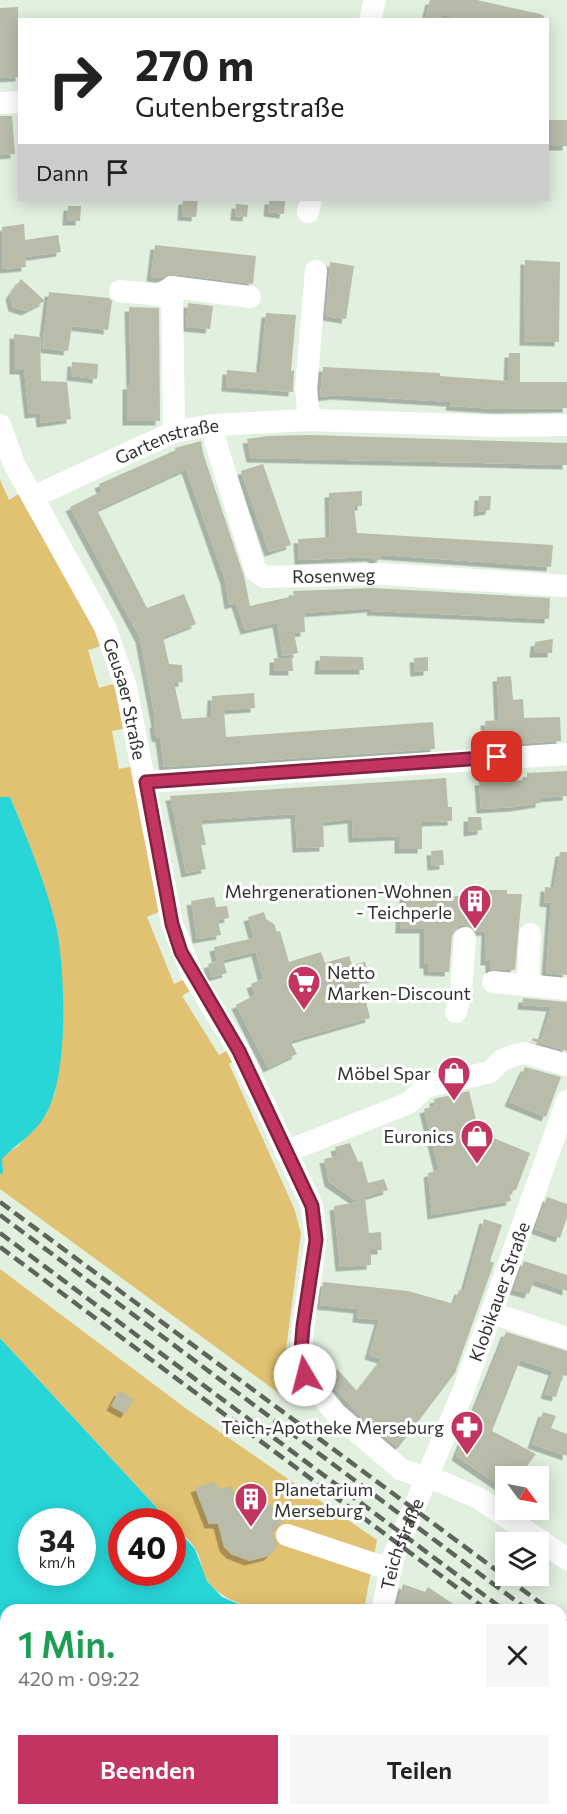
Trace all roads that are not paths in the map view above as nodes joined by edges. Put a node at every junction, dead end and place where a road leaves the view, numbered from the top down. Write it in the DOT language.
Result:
graph roads {
  1 [pos="375,0"];
  2 [pos="370,18"];
  3 [pos="18,102"];
  4 [pos="0,103"];
  5 [pos="316,271"];
  6 [pos="172,286"];
  7 [pos="120,291"];
  8 [pos="250,297"];
  9 [pos="309,420"];
  10 [pos="0,425"];
  11 [pos="213,425"];
  12 [pos="567,425"];
  13 [pos="174,432"];
  14 [pos="33,497"];
  15 [pos="567,586"];
  16 [pos="567,754"];
  17 [pos="146,782"];
  18 [pos="530,934"];
  19 [pos="465,938"];
  20 [pos="493,982"];
  21 [pos="528,985"];
  22 [pos="567,989"];
  23 [pos="456,1012"];
  24 [pos="567,1065"];
  25 [pos="567,1101"];
  26 [pos="285,1152"];
  27 [pos="492,1312"];
  28 [pos="567,1338"];
  29 [pos="425,1479"];
  30 [pos="287,1535"];
  31 [pos="563,1547"];
  32 [pos="389,1569"];
  33 [pos="383,1604"];
  1 -- 2 [label="street"];
  3 -- 4 [label="street"];
  5 -- 9 [label="street"];
  6 -- 7 [label="street"];
  6 -- 8 [label="street"];
  6 -- 13 [label="street"];
  9 -- 11 [label="street, Gartenstraße"];
  9 -- 12 [label="street, Gartenstraße"];
  10 -- 14 [label="street, Geusaer Straße"];
  11 -- 13 [label="street, Gartenstraße"];
  11 -- 15 [label="street, Rosenweg"];
  13 -- 14 [label="street, Gartenstraße"];
  14 -- 17 [label="street, Geusaer Straße"];
  16 -- 17 [label="street"];
  17 -- 26 [label="street, Geusaer Straße"];
  18 -- 21 [label="street"];
  19 -- 23 [label="street"];
  20 -- 21 [label="street"];
  21 -- 22 [label="street"];
  24 -- 26 [label="street"];
  25 -- 27 [label="street, Klobikauer Straße"];
  26 -- 29 [label="street, Geusaer Straße"];
  27 -- 28 [label="street"];
  27 -- 29 [label="street, Klobikauer Straße"];
  29 -- 31 [label="street, Geusaer Straße"];
  29 -- 32 [label="street, Teichstraße"];
  30 -- 32 [label="street"];
  32 -- 33 [label="street, Teichstraße"];
}
